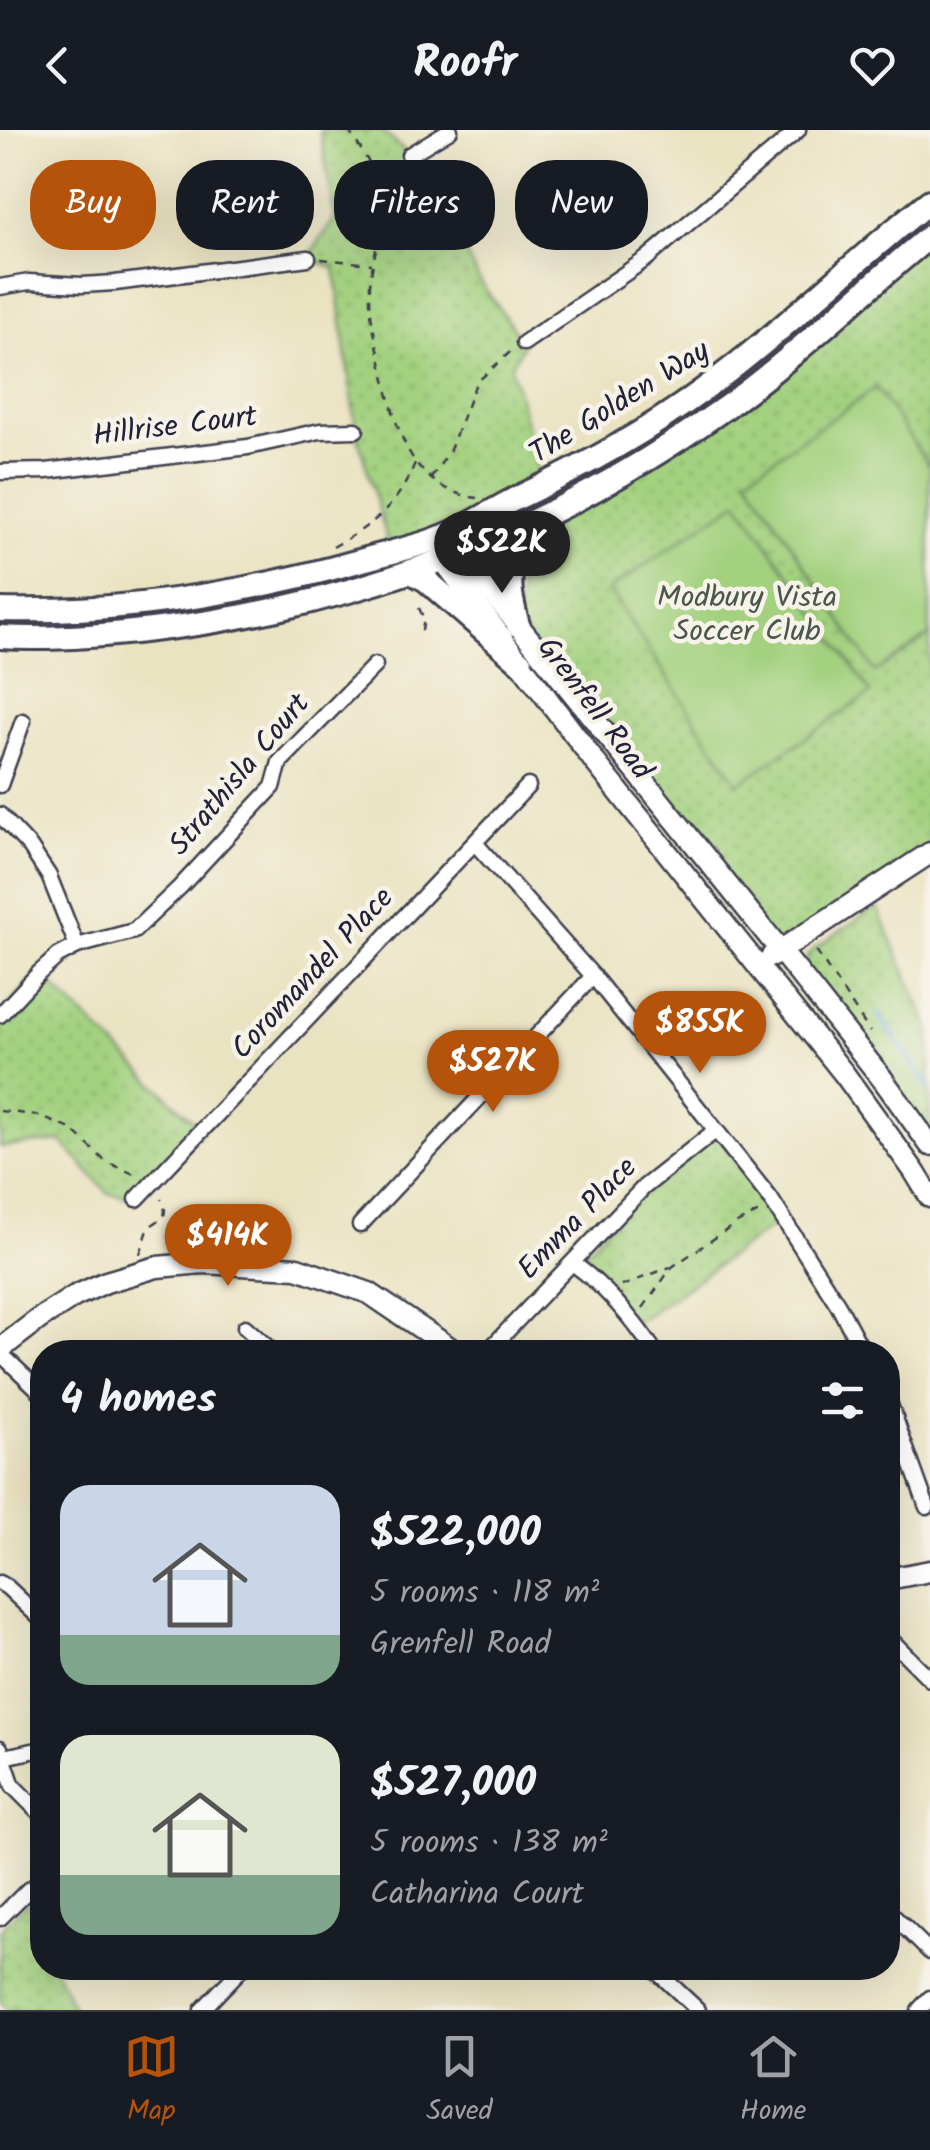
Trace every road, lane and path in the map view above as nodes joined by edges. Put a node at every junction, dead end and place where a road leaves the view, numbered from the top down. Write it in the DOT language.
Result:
graph roads {
  1 [pos="348,130"];
  2 [pos="450,130"];
  3 [pos="798,130"];
  4 [pos="409,155"];
  5 [pos="367,160"];
  6 [pos="930,201"];
  7 [pos="930,236"];
  8 [pos="376,250"];
  9 [pos="308,258"];
  10 [pos="374,264"];
  11 [pos="0,288"];
  12 [pos="524,344"];
  13 [pos="356,430"];
  14 [pos="416,462"];
  15 [pos="0,472"];
  16 [pos="431,478"];
  17 [pos="476,498"];
  18 [pos="555,512"];
  19 [pos="449,550"];
  20 [pos="323,553"];
  21 [pos="411,572"];
  22 [pos="419,608"];
  23 [pos="0,610"];
  24 [pos="518,626"];
  25 [pos="421,636"];
  26 [pos="0,638"];
  27 [pos="521,663"];
  28 [pos="374,665"];
  29 [pos="23,722"];
  30 [pos="0,784"];
  31 [pos="528,786"];
  32 [pos="0,814"];
  33 [pos="475,843"];
  34 [pos="930,853"];
  35 [pos="804,934"];
  36 [pos="77,946"];
  37 [pos="780,950"];
  38 [pos="758,966"];
  39 [pos="594,976"];
  40 [pos="0,1016"];
  41 [pos="876,1042"];
  42 [pos="0,1111"];
  43 [pos="715,1130"];
  44 [pos="930,1145"];
  45 [pos="136,1175"];
  46 [pos="930,1197"];
  47 [pos="137,1199"];
  48 [pos="161,1199"];
  49 [pos="769,1209"];
  50 [pos="360,1224"];
  51 [pos="139,1256"];
  52 [pos="574,1264"];
  53 [pos="672,1267"];
  54 [pos="607,1291"];
  55 [pos="643,1308"];
  56 [pos="246,1327"];
  57 [pos="260,1340"];
  58 [pos="438,1340"];
  59 [pos="499,1340"];
  60 [pos="647,1340"];
  61 [pos="857,1340"];
  62 [pos="0,1351"];
  63 [pos="30,1381"];
  64 [pos="900,1433"];
  65 [pos="926,1507"];
  66 [pos="930,1570"];
  67 [pos="900,1577"];
  68 [pos="0,1583"];
  69 [pos="30,1609"];
  70 [pos="900,1649"];
  71 [pos="930,1679"];
  72 [pos="30,1750"];
  73 [pos="2,1752"];
  74 [pos="30,1802"];
  75 [pos="30,1889"];
  76 [pos="0,1918"];
  77 [pos="900,1923"];
  78 [pos="930,1952"];
  79 [pos="231,1980"];
  80 [pos="665,1980"];
  81 [pos="930,1998"];
  82 [pos="202,2010"];
  83 [pos="698,2010"];
  84 [pos="919,2010"];
  1 -- 5 [label="path"];
  2 -- 4 [label="street"];
  3 -- 12 [label="street"];
  6 -- 19 [label="main road, The Golden Way"];
  7 -- 18 [label="main road, The Golden Way"];
  8 -- 10 [label="path"];
  9 -- 10 [label="path"];
  9 -- 11 [label="street"];
  10 -- 14 [label="path"];
  12 -- 16 [label="path"];
  13 -- 15 [label="street, Hillrise Court"];
  14 -- 16 [label="path"];
  14 -- 20 [label="path"];
  16 -- 17 [label="path"];
  18 -- 19 [label="main road, The Golden Way"];
  18 -- 24 [label="main road"];
  19 -- 21 [label="main road, The Golden Way"];
  19 -- 23 [label="main road, The Golden Way"];
  19 -- 24 [label="main road, Grenfell Road"];
  19 -- 27 [label="main road, Grenfell Road"];
  21 -- 26 [label="main road, The Golden Way"];
  21 -- 27 [label="main road"];
  22 -- 25 [label="path"];
  24 -- 37 [label="main road, Grenfell Road"];
  27 -- 38 [label="main road, Grenfell Road"];
  28 -- 36 [label="street, Strathisla Court"];
  29 -- 30 [label="street"];
  31 -- 33 [label="street, Coromandel Place"];
  32 -- 36 [label="street"];
  33 -- 39 [label="street"];
  33 -- 47 [label="street, Coromandel Place"];
  34 -- 35 [label="main road"];
  35 -- 37 [label="main road"];
  35 -- 41 [label="path"];
  36 -- 40 [label="street, Strathisla Court"];
  37 -- 38 [label="main road"];
  37 -- 44 [label="main road, Grenfell Road"];
  38 -- 46 [label="main road, Grenfell Road"];
  39 -- 43 [label="street"];
  39 -- 50 [label="street"];
  42 -- 45 [label="path"];
  43 -- 52 [label="street, Emma Place"];
  43 -- 61 [label="street"];
  48 -- 51 [label="path"];
  49 -- 53 [label="path"];
  52 -- 54 [label="street"];
  52 -- 59 [label="street, Emma Place"];
  53 -- 54 [label="path"];
  53 -- 55 [label="path"];
  54 -- 60 [label="street"];
  56 -- 57 [label="street"];
  58 -- 62 [label="main road"];
  62 -- 63 [label="street"];
  64 -- 65 [label="street"];
  66 -- 67 [label="main road"];
  68 -- 69 [label="street"];
  70 -- 71 [label="street"];
  72 -- 73 [label="street"];
  73 -- 74 [label="street"];
  75 -- 76 [label="street"];
  77 -- 78 [label="street"];
  79 -- 82 [label="street"];
  80 -- 83 [label="street"];
  81 -- 84 [label="street"];
}
